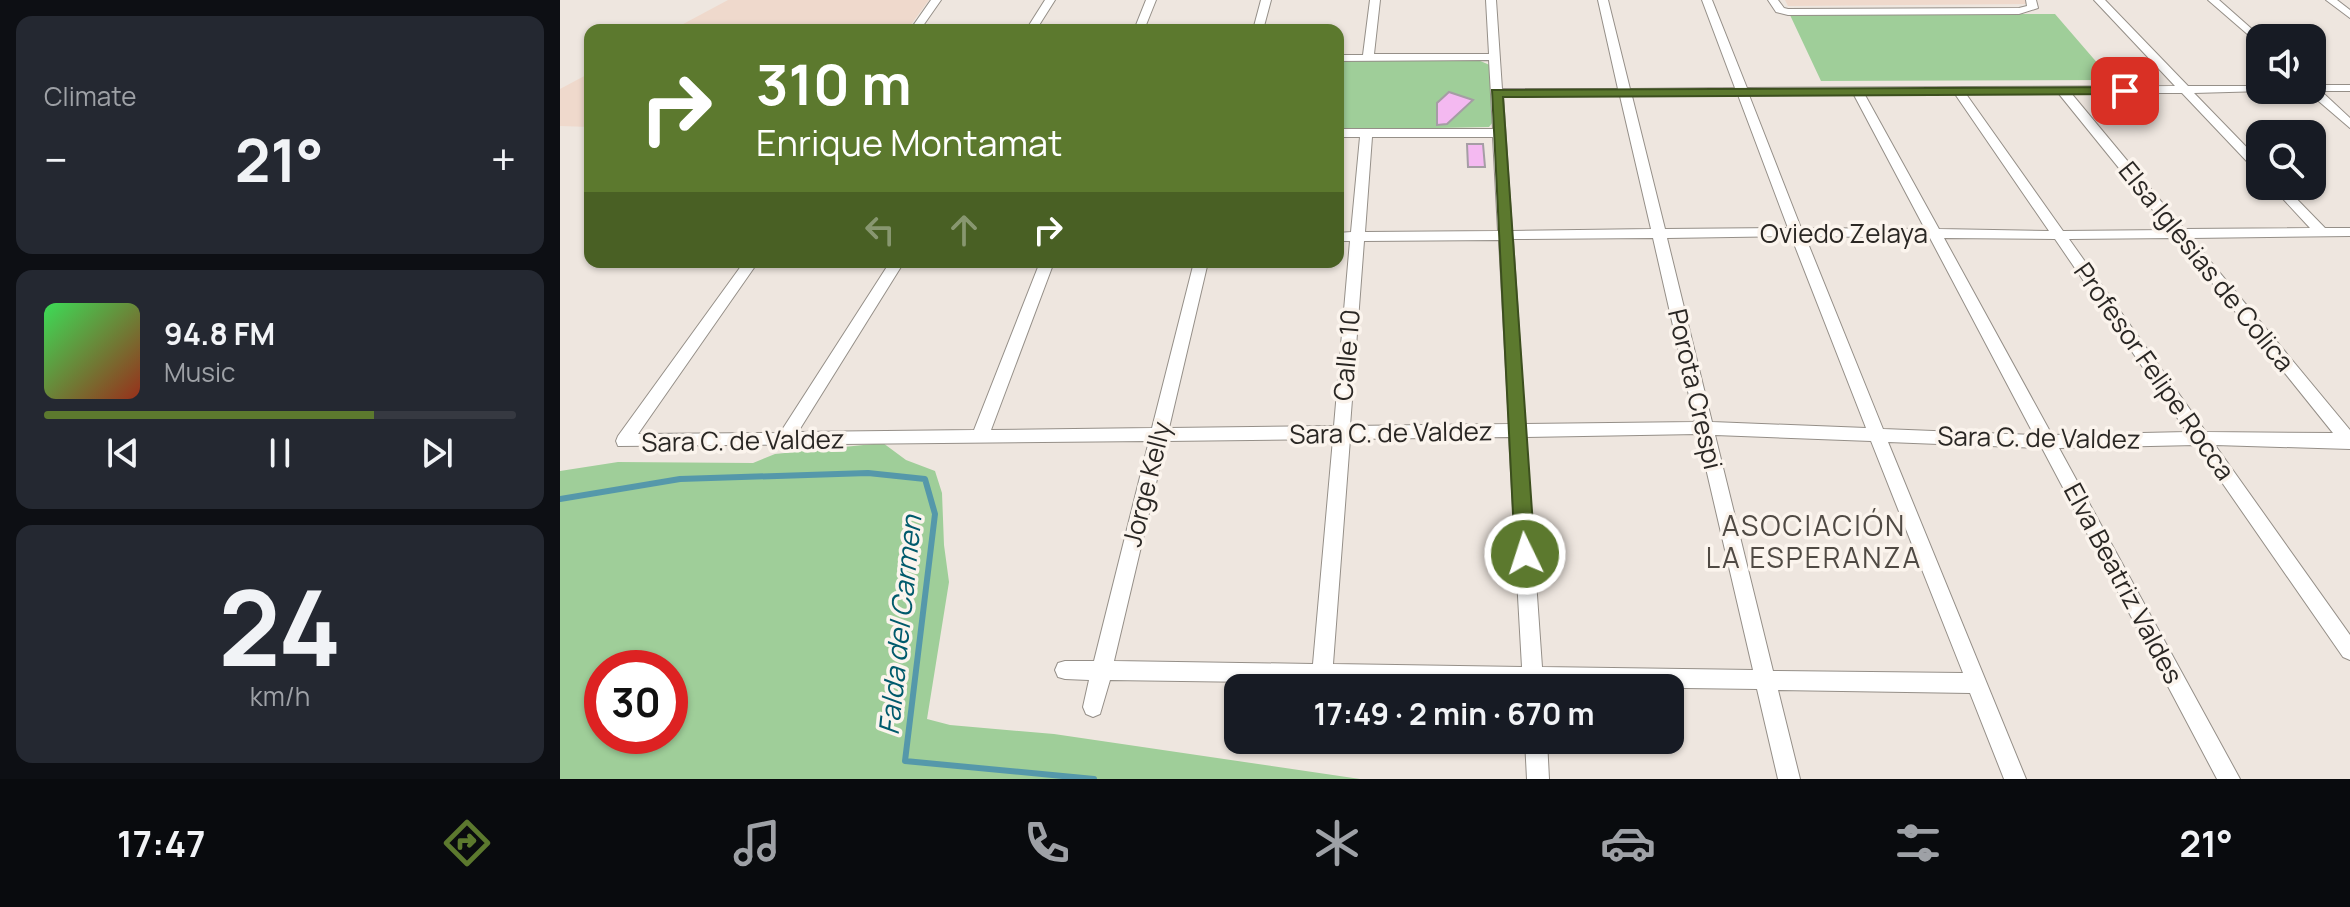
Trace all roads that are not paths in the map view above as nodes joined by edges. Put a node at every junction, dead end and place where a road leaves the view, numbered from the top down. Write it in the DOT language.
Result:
graph roads {
  1 [pos="936,0"];
  2 [pos="1050,0"];
  3 [pos="1151,0"];
  4 [pos="1266,0"];
  5 [pos="1375,0"];
  6 [pos="1491,0"];
  7 [pos="1603,0"];
  8 [pos="1707,0"];
  9 [pos="1773,0"];
  10 [pos="2031,0"];
  11 [pos="2099,0"];
  12 [pos="2213,0"];
  13 [pos="2331,0"];
  14 [pos="2350,15"];
  15 [pos="919,24"];
  16 [pos="1035,24"];
  17 [pos="1141,24"];
  18 [pos="1260,24"];
  19 [pos="2246,29"];
  20 [pos="1494,57"];
  21 [pos="1344,58"];
  22 [pos="1368,58"];
  23 [pos="2350,88"];
  24 [pos="2246,89"];
  25 [pos="2326,89"];
  26 [pos="2063,91"];
  27 [pos="2186,91"];
  28 [pos="1858,92"];
  29 [pos="1959,92"];
  30 [pos="1496,93"];
  31 [pos="1625,93"];
  32 [pos="1743,93"];
  33 [pos="2326,102"];
  34 [pos="2350,124"];
  35 [pos="1344,133"];
  36 [pos="1366,133"];
  37 [pos="1499,133"];
  38 [pos="2246,153"];
  39 [pos="2290,200"];
  40 [pos="1796,232"];
  41 [pos="2350,232"];
  42 [pos="2179,233"];
  43 [pos="2322,233"];
  44 [pos="1659,234"];
  45 [pos="1935,234"];
  46 [pos="1506,235"];
  47 [pos="2059,235"];
  48 [pos="1344,237"];
  49 [pos="1356,237"];
  50 [pos="747,268"];
  51 [pos="893,268"];
  52 [pos="1045,268"];
  53 [pos="1200,268"];
  54 [pos="1705,428"];
  55 [pos="1517,430"];
  56 [pos="1340,432"];
  57 [pos="1876,433"];
  58 [pos="1158,435"];
  59 [pos="980,437"];
  60 [pos="2201,438"];
  61 [pos="785,439"];
  62 [pos="2350,441"];
  63 [pos="2047,442"];
  64 [pos="2350,651"];
  65 [pos="1065,670"];
  66 [pos="1102,671"];
  67 [pos="1322,674"];
  68 [pos="1532,674"];
  69 [pos="1765,679"];
  70 [pos="1684,680"];
  71 [pos="1977,683"];
  72 [pos="1093,707"];
  73 [pos="1537,754"];
  74 [pos="1538,779"];
  75 [pos="1789,779"];
  76 [pos="2015,779"];
  77 [pos="2229,779"];
  1 -- 15 [label="street"];
  2 -- 16 [label="street"];
  3 -- 17 [label="street"];
  4 -- 18 [label="street"];
  5 -- 22 [label="street"];
  6 -- 20 [label="street"];
  7 -- 31 [label="street, Porota Crespi"];
  8 -- 32 [label="street"];
  9 -- 10 [label="street"];
  11 -- 27 [label="street"];
  12 -- 19 [label="street"];
  13 -- 14 [label="street"];
  20 -- 22 [label="street"];
  20 -- 30 [label="street"];
  21 -- 22 [label="street"];
  23 -- 25 [label="street"];
  24 -- 27 [label="street"];
  26 -- 27 [label="street"];
  26 -- 29 [label="street"];
  26 -- 42 [label="street, Elsa Iglesias de Colica"];
  27 -- 38 [label="street"];
  28 -- 29 [label="street"];
  28 -- 32 [label="street"];
  28 -- 45 [label="street, Elva Beatriz Valdes"];
  29 -- 47 [label="street, Profesor Felipe Rocca"];
  30 -- 31 [label="street"];
  30 -- 37 [label="street"];
  31 -- 32 [label="street"];
  31 -- 44 [label="street, Porota Crespi"];
  32 -- 40 [label="street"];
  33 -- 34 [label="street"];
  35 -- 36 [label="street"];
  36 -- 37 [label="street"];
  36 -- 49 [label="street, Calle 10"];
  37 -- 46 [label="street"];
  39 -- 43 [label="street"];
  40 -- 44 [label="street, Oviedo Zelaya"];
  40 -- 45 [label="street, Oviedo Zelaya"];
  40 -- 57 [label="street"];
  41 -- 43 [label="street, Oviedo Zelaya"];
  42 -- 43 [label="street, Oviedo Zelaya"];
  42 -- 47 [label="street, Oviedo Zelaya"];
  42 -- 62 [label="street, Elsa Iglesias de Colica"];
  44 -- 46 [label="street, Oviedo Zelaya"];
  44 -- 54 [label="street, Porota Crespi"];
  45 -- 47 [label="street, Oviedo Zelaya"];
  45 -- 63 [label="street, Elva Beatriz Valdes"];
  46 -- 49 [label="street, Oviedo Zelaya"];
  46 -- 55 [label="street"];
  47 -- 60 [label="street, Profesor Felipe Rocca"];
  48 -- 49 [label="street, Oviedo Zelaya"];
  49 -- 56 [label="street, Calle 10"];
  50 -- 61 [label="street, Sara C. de Valdez"];
  51 -- 61 [label="street"];
  52 -- 59 [label="street"];
  53 -- 58 [label="street, Jorge Kelly"];
  54 -- 55 [label="street, Sara C. de Valdez"];
  54 -- 57 [label="street, Sara C. de Valdez"];
  54 -- 69 [label="street, Porota Crespi"];
  55 -- 56 [label="street, Sara C. de Valdez"];
  55 -- 68 [label="street"];
  56 -- 58 [label="street, Sara C. de Valdez"];
  56 -- 67 [label="street, Calle 10"];
  57 -- 63 [label="street, Sara C. de Valdez"];
  57 -- 71 [label="street"];
  58 -- 59 [label="street, Sara C. de Valdez"];
  58 -- 66 [label="street, Jorge Kelly"];
  59 -- 61 [label="street, Sara C. de Valdez"];
  60 -- 62 [label="street, Sara C. de Valdez"];
  60 -- 63 [label="street, Sara C. de Valdez"];
  60 -- 64 [label="street, Profesor Felipe Rocca"];
  63 -- 77 [label="street, Elva Beatriz Valdes"];
  65 -- 66 [label="street"];
  66 -- 67 [label="street"];
  66 -- 72 [label="street, Jorge Kelly"];
  69 -- 70 [label="street"];
  69 -- 71 [label="street"];
  69 -- 75 [label="street, Porota Crespi"];
  71 -- 76 [label="street"];
  73 -- 74 [label="street"];
}
